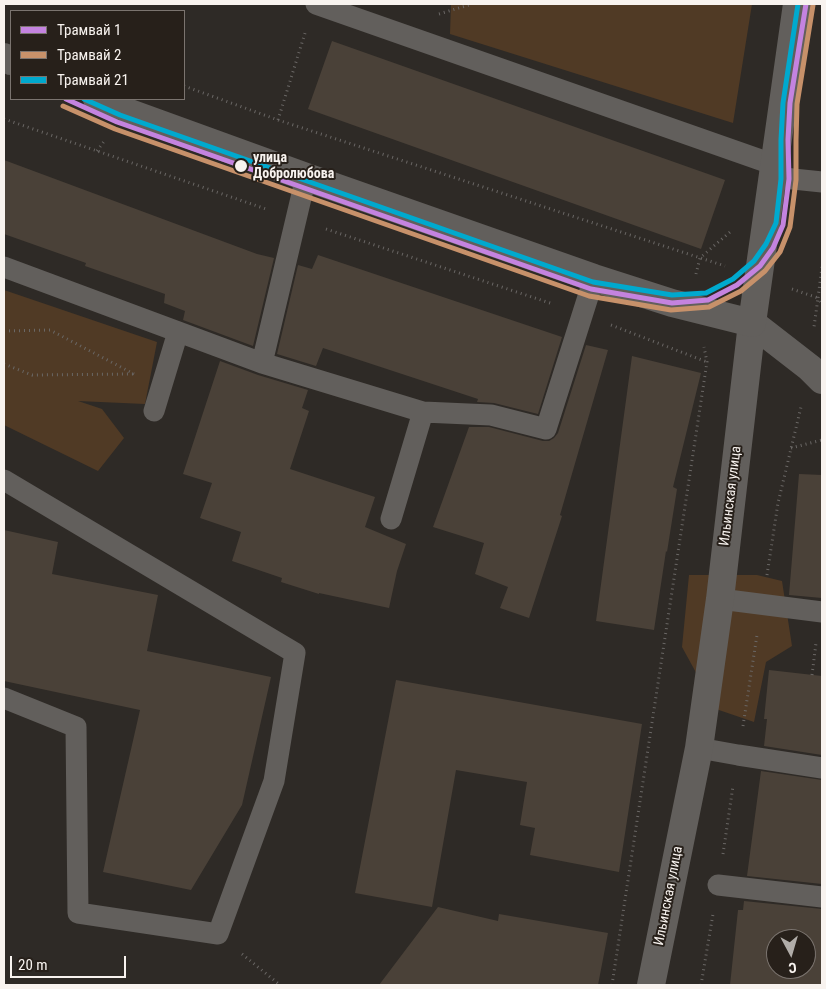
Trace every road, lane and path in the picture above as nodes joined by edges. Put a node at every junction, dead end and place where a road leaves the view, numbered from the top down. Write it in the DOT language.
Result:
graph roads {
  1 [pos="316,4"];
  2 [pos="797,4"];
  3 [pos="306,31"];
  4 [pos="185,86"];
  5 [pos="99,100"];
  6 [pos="4,119"];
  7 [pos="278,120"];
  8 [pos="774,171"];
  9 [pos="306,177"];
  10 [pos="822,182"];
  11 [pos="296,220"];
  12 [pos="4,267"];
  13 [pos="822,267"];
  14 [pos="759,277"];
  15 [pos="594,278"];
  16 [pos="818,298"];
  17 [pos="822,304"];
  18 [pos="583,314"];
  19 [pos="752,323"];
  20 [pos="4,331"];
  21 [pos="178,332"];
  22 [pos="707,362"];
  23 [pos="262,363"];
  24 [pos="4,364"];
  25 [pos="746,373"];
  26 [pos="134,374"];
  27 [pos="165,374"];
  28 [pos="816,374"];
  29 [pos="154,410"];
  30 [pos="423,412"];
  31 [pos="822,440"];
  32 [pos="791,448"];
  33 [pos="4,480"];
  34 [pos="391,519"];
  35 [pos="720,599"];
  36 [pos="762,604"];
  37 [pos="822,612"];
  38 [pos="4,698"];
  39 [pos="699,748"];
  40 [pos="738,755"];
  41 [pos="822,768"];
  42 [pos="718,884"];
  43 [pos="822,897"];
  44 [pos="218,934"];
  45 [pos="280,985"];
  46 [pos="612,985"];
  47 [pos="651,985"];
  48 [pos="701,985"];
  1 -- 8 [label="lane"];
  2 -- 8 [label="street, Ильинская улица"];
  3 -- 7 [label="path"];
  4 -- 7 [label="path"];
  5 -- 9 [label="street"];
  6 -- 11 [label="path"];
  7 -- 14 [label="path"];
  8 -- 10 [label="lane"];
  8 -- 14 [label="street, Ильинская улица"];
  9 -- 11 [label="lane"];
  9 -- 15 [label="street"];
  11 -- 18 [label="path"];
  11 -- 23 [label="lane"];
  12 -- 21 [label="lane"];
  13 -- 16 [label="path"];
  14 -- 16 [label="path"];
  14 -- 19 [label="street, Ильинская улица"];
  15 -- 18 [label="lane"];
  15 -- 19 [label="street"];
  16 -- 17 [label="path"];
  16 -- 28 [label="path"];
  18 -- 22 [label="path"];
  18 -- 30 [label="lane"];
  19 -- 25 [label="street, Ильинская улица"];
  19 -- 28 [label="street"];
  20 -- 26 [label="path"];
  21 -- 23 [label="lane"];
  21 -- 27 [label="lane"];
  22 -- 25 [label="path"];
  22 -- 46 [label="path"];
  23 -- 30 [label="lane"];
  24 -- 26 [label="path"];
  25 -- 35 [label="street, Ильинская улица"];
  26 -- 27 [label="path"];
  27 -- 29 [label="lane"];
  28 -- 32 [label="path"];
  30 -- 34 [label="lane"];
  31 -- 32 [label="path"];
  32 -- 36 [label="path"];
  33 -- 44 [label="lane"];
  35 -- 36 [label="lane"];
  35 -- 39 [label="street, Ильинская улица"];
  36 -- 37 [label="lane"];
  36 -- 40 [label="path"];
  38 -- 44 [label="lane"];
  39 -- 40 [label="lane"];
  39 -- 47 [label="street, Ильинская улица"];
  40 -- 41 [label="lane"];
  40 -- 42 [label="path"];
  42 -- 43 [label="lane"];
  42 -- 48 [label="path"];
  44 -- 45 [label="path"];
}
